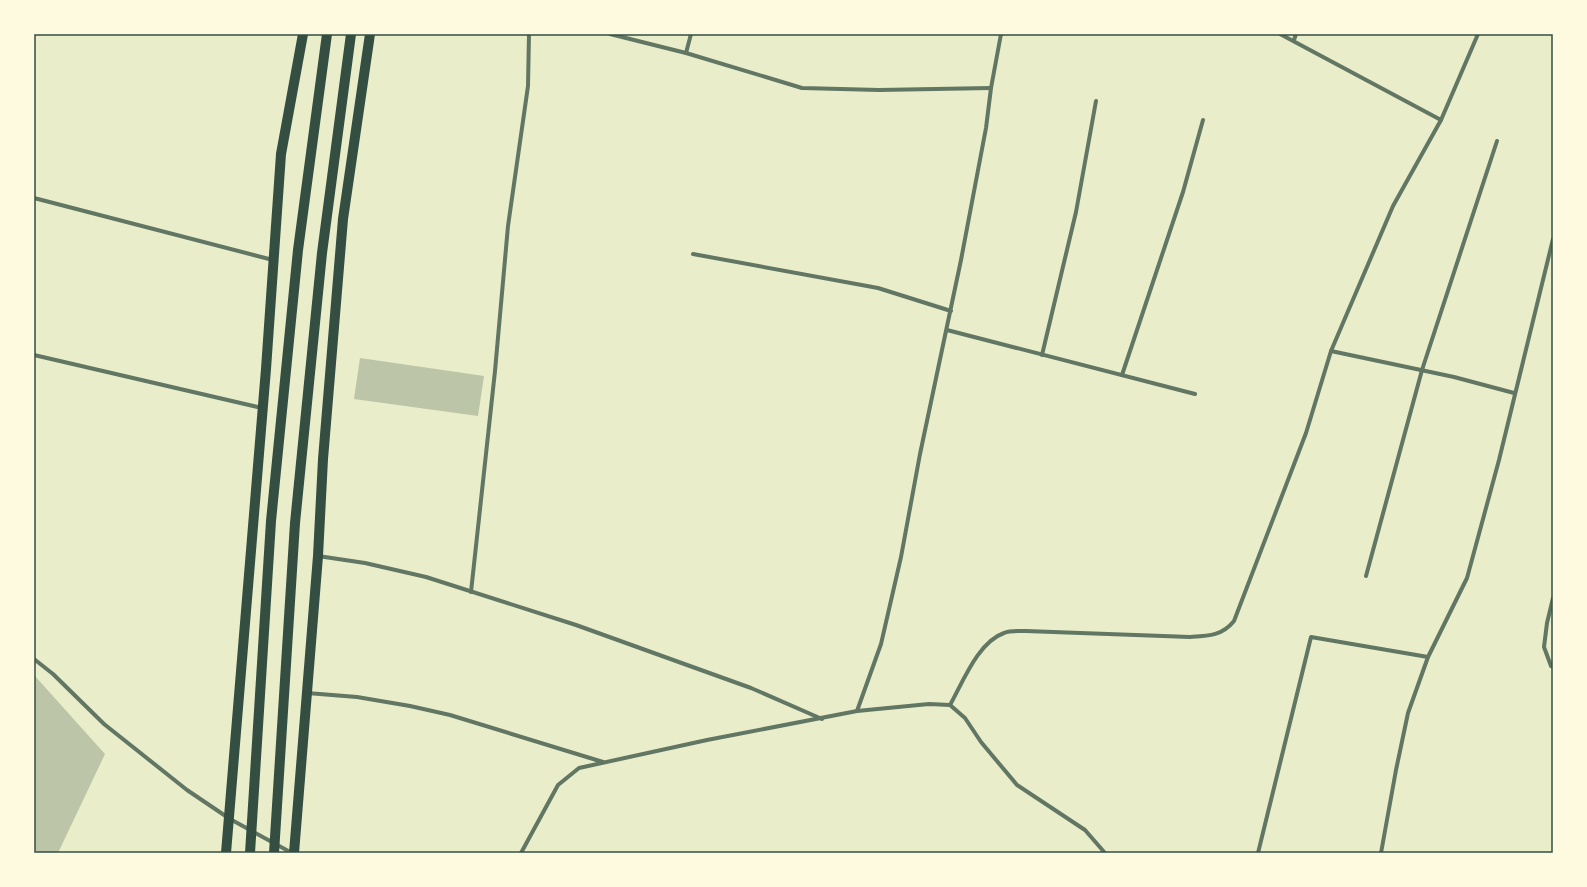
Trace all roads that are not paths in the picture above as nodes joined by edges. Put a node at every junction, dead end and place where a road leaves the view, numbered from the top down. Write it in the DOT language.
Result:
graph roads {
  1 [pos="303,34"];
  2 [pos="327,34"];
  3 [pos="351,34"];
  4 [pos="370,34"];
  5 [pos="529,34"];
  6 [pos="610,34"];
  7 [pos="691,34"];
  8 [pos="1001,34"];
  9 [pos="1280,34"];
  10 [pos="1296,34"];
  11 [pos="1478,34"];
  12 [pos="1294,40"];
  13 [pos="686,52"];
  14 [pos="991,88"];
  15 [pos="1096,101"];
  16 [pos="1204,120"];
  17 [pos="1441,120"];
  18 [pos="1497,141"];
  19 [pos="34,198"];
  20 [pos="1553,239"];
  21 [pos="693,254"];
  22 [pos="274,260"];
  23 [pos="951,311"];
  24 [pos="947,330"];
  25 [pos="1331,351"];
  26 [pos="34,355"];
  27 [pos="1042,355"];
  28 [pos="1422,370"];
  29 [pos="1122,375"];
  30 [pos="1514,393"];
  31 [pos="1195,394"];
  32 [pos="263,408"];
  33 [pos="318,556"];
  34 [pos="1366,576"];
  35 [pos="471,592"];
  36 [pos="1553,598"];
  37 [pos="1428,656"];
  38 [pos="34,659"];
  39 [pos="1553,667"];
  40 [pos="307,693"];
  41 [pos="950,706"];
  42 [pos="857,711"];
  43 [pos="822,719"];
  44 [pos="603,762"];
  45 [pos="230,819"];
  46 [pos="226,853"];
  47 [pos="250,853"];
  48 [pos="274,853"];
  49 [pos="293,853"];
  50 [pos="521,853"];
  51 [pos="1105,853"];
  52 [pos="1258,853"];
  53 [pos="1382,853"];
  1 -- 22 [label="main road"];
  2 -- 47 [label="main road"];
  3 -- 48 [label="main road"];
  4 -- 33 [label="main road"];
  5 -- 35 [label="street"];
  6 -- 13 [label="street"];
  7 -- 13 [label="street"];
  8 -- 14 [label="street"];
  9 -- 12 [label="street"];
  10 -- 12 [label="street"];
  11 -- 17 [label="street"];
  12 -- 17 [label="street"];
  13 -- 14 [label="street"];
  14 -- 23 [label="street"];
  15 -- 27 [label="street"];
  16 -- 29 [label="street"];
  17 -- 25 [label="street"];
  18 -- 28 [label="street"];
  19 -- 22 [label="street"];
  20 -- 30 [label="street"];
  21 -- 23 [label="street"];
  22 -- 32 [label="main road"];
  23 -- 24 [label="street"];
  24 -- 27 [label="street"];
  24 -- 42 [label="street"];
  25 -- 28 [label="street"];
  25 -- 41 [label="street"];
  26 -- 32 [label="street"];
  27 -- 29 [label="street"];
  28 -- 30 [label="street"];
  28 -- 34 [label="street"];
  29 -- 31 [label="street"];
  30 -- 37 [label="street"];
  32 -- 45 [label="main road"];
  33 -- 35 [label="street"];
  33 -- 40 [label="main road"];
  35 -- 43 [label="street"];
  36 -- 39 [label="street"];
  37 -- 52 [label="street"];
  37 -- 53 [label="street"];
  38 -- 45 [label="street"];
  40 -- 44 [label="street"];
  40 -- 49 [label="main road"];
  41 -- 42 [label="street"];
  41 -- 51 [label="street"];
  42 -- 43 [label="street"];
  43 -- 44 [label="street"];
  44 -- 50 [label="street"];
  45 -- 46 [label="main road"];
  45 -- 49 [label="street"];
}
